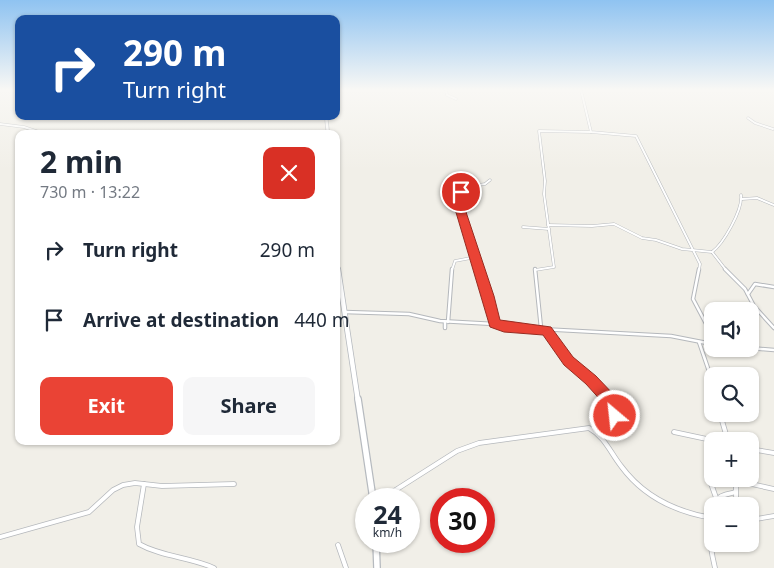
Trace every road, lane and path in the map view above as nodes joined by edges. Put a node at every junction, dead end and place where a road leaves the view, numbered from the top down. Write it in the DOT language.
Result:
graph roads {
  1 [pos="587,117"];
  2 [pos="748,118"];
  3 [pos="0,124"];
  4 [pos="33,130"];
  5 [pos="773,130"];
  6 [pos="591,132"];
  7 [pos="490,180"];
  8 [pos="741,195"];
  9 [pos="742,199"];
  10 [pos="774,205"];
  11 [pos="548,225"];
  12 [pos="523,227"];
  13 [pos="549,229"];
  14 [pos="694,251"];
  15 [pos="712,252"];
  16 [pos="476,257"];
  17 [pos="340,281"];
  18 [pos="774,288"];
  19 [pos="748,294"];
  20 [pos="345,312"];
  21 [pos="704,320"];
  22 [pos="446,322"];
  23 [pos="494,324"];
  24 [pos="445,328"];
  25 [pos="541,328"];
  26 [pos="774,328"];
  27 [pos="546,330"];
  28 [pos="699,341"];
  29 [pos="704,342"];
  30 [pos="759,349"];
  31 [pos="774,350"];
  32 [pos="708,367"];
  33 [pos="605,424"];
  34 [pos="623,425"];
  35 [pos="592,429"];
  36 [pos="674,432"];
  37 [pos="704,438"];
  38 [pos="759,450"];
  39 [pos="774,452"];
  40 [pos="144,484"];
  41 [pos="234,484"];
  42 [pos="759,485"];
  43 [pos="736,487"];
  44 [pos="371,488"];
  45 [pos="399,488"];
  46 [pos="774,490"];
  47 [pos="735,492"];
  48 [pos="724,497"];
  49 [pos="736,497"];
  50 [pos="704,516"];
  51 [pos="774,516"];
  52 [pos="759,518"];
  53 [pos="0,537"];
  54 [pos="338,545"];
  55 [pos="712,552"];
  56 [pos="376,553"];
  57 [pos="214,568"];
  58 [pos="346,568"];
  59 [pos="377,568"];
  60 [pos="715,568"];
  1 -- 6 [label="street"];
  2 -- 5 [label="street"];
  3 -- 4 [label="street"];
  6 -- 11 [label="street"];
  6 -- 14 [label="street"];
  7 -- 16 [label="street"];
  8 -- 9 [label="street"];
  9 -- 10 [label="street"];
  9 -- 15 [label="street"];
  11 -- 13 [label="street"];
  11 -- 14 [label="street"];
  12 -- 13 [label="street"];
  13 -- 25 [label="street"];
  14 -- 15 [label="street"];
  14 -- 21 [label="street"];
  15 -- 19 [label="street"];
  16 -- 22 [label="street"];
  16 -- 23 [label="street"];
  17 -- 20 [label="main road"];
  18 -- 19 [label="street"];
  19 -- 26 [label="street"];
  20 -- 22 [label="street"];
  20 -- 44 [label="main road"];
  22 -- 23 [label="street"];
  22 -- 24 [label="street"];
  23 -- 25 [label="street"];
  25 -- 27 [label="street"];
  27 -- 28 [label="street"];
  27 -- 33 [label="street"];
  28 -- 29 [label="street"];
  28 -- 32 [label="street"];
  30 -- 31 [label="street"];
  33 -- 34 [label="street"];
  33 -- 35 [label="street"];
  35 -- 45 [label="street"];
  35 -- 50 [label="street"];
  36 -- 37 [label="street"];
  38 -- 39 [label="street"];
  40 -- 41 [label="street"];
  40 -- 53 [label="street"];
  40 -- 57 [label="street"];
  42 -- 46 [label="street"];
  43 -- 47 [label="street"];
  47 -- 48 [label="street"];
  47 -- 49 [label="street"];
  51 -- 52 [label="street"];
  54 -- 58 [label="street"];
  55 -- 60 [label="street"];
  56 -- 59 [label="main road"];
}
